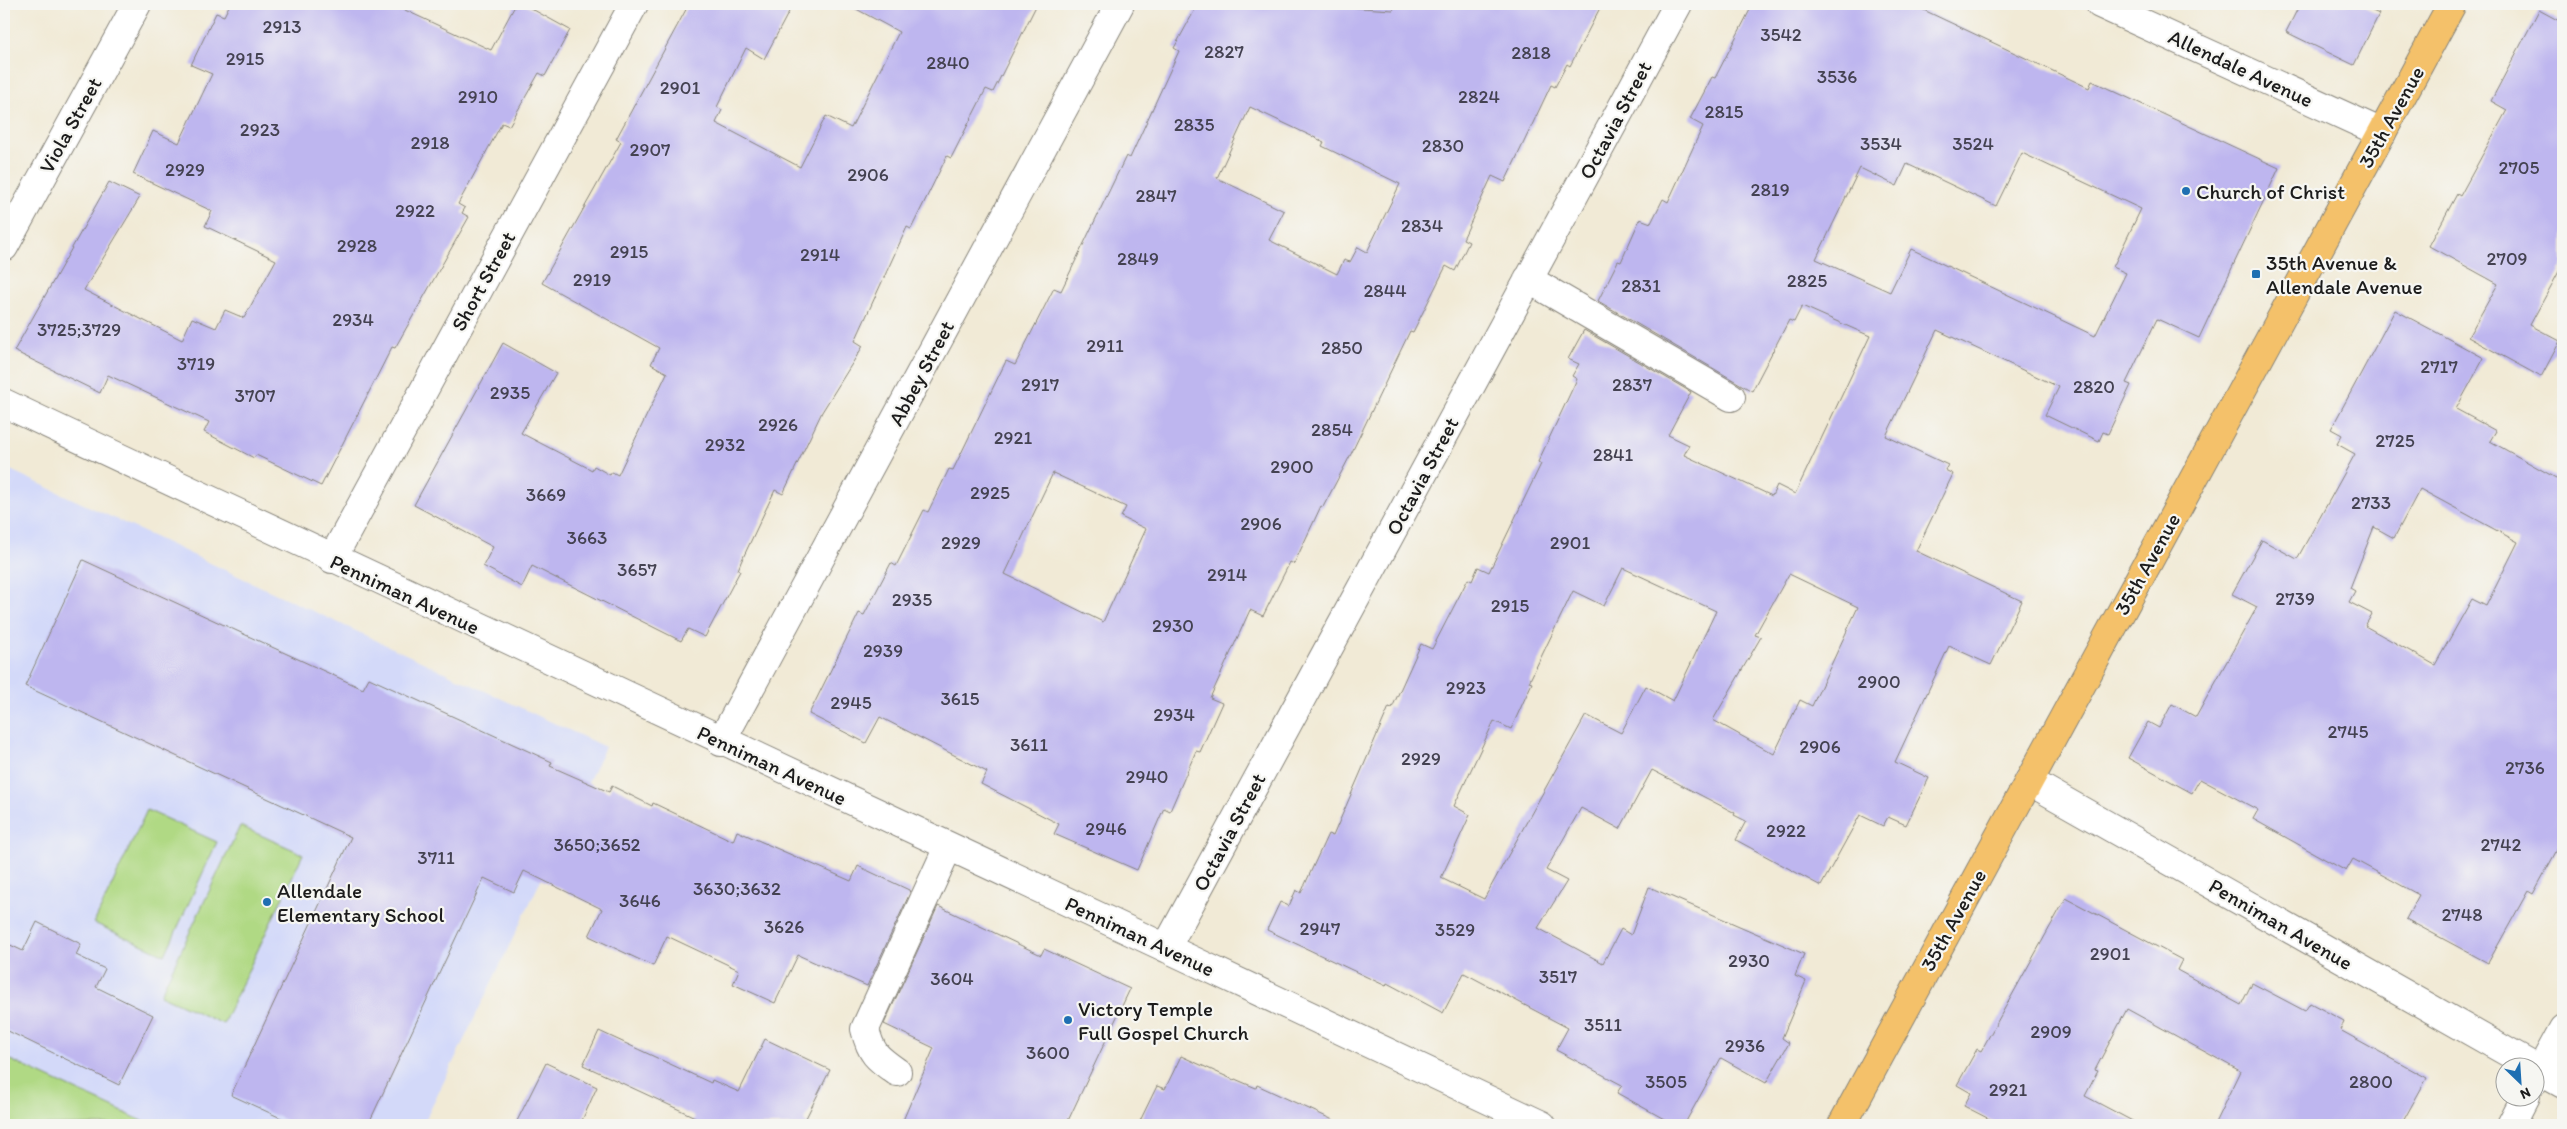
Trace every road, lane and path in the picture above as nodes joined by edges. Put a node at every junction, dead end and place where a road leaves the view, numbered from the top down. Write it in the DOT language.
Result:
graph roads {
  1 [pos="136,4"];
  2 [pos="634,4"];
  3 [pos="1120,4"];
  4 [pos="1678,4"];
  5 [pos="2100,4"];
  6 [pos="2452,4"];
  7 [pos="2382,133"];
  8 [pos="4,247"];
  9 [pos="1528,279"];
  10 [pos="1731,397"];
  11 [pos="4,403"];
  12 [pos="332,559"];
  13 [pos="721,742"];
  14 [pos="2029,781"];
  15 [pos="948,847"];
  16 [pos="1166,948"];
  17 [pos="2563,1029"];
  18 [pos="2510,1056"];
  19 [pos="2544,1068"];
  20 [pos="897,1072"];
  21 [pos="2521,1106"];
  22 [pos="1542,1125"];
  23 [pos="1842,1125"];
  24 [pos="2511,1125"];
  1 -- 8 [label="street, Viola Street"];
  2 -- 12 [label="street, Short Street"];
  3 -- 13 [label="street, Abbey Street"];
  4 -- 9 [label="street, Octavia Street"];
  5 -- 7 [label="street, Allendale Avenue"];
  6 -- 7 [label="main road, 35th Avenue"];
  7 -- 14 [label="main road, 35th Avenue"];
  9 -- 10 [label="street"];
  9 -- 16 [label="street, Octavia Street"];
  11 -- 12 [label="street, Penniman Avenue"];
  12 -- 13 [label="street, Penniman Avenue"];
  13 -- 15 [label="street, Penniman Avenue"];
  14 -- 18 [label="street, Penniman Avenue"];
  14 -- 23 [label="main road, 35th Avenue"];
  15 -- 16 [label="street, Penniman Avenue"];
  15 -- 20 [label="street"];
  16 -- 22 [label="street, Penniman Avenue"];
  17 -- 19 [label="street"];
  21 -- 24 [label="street"];
}
